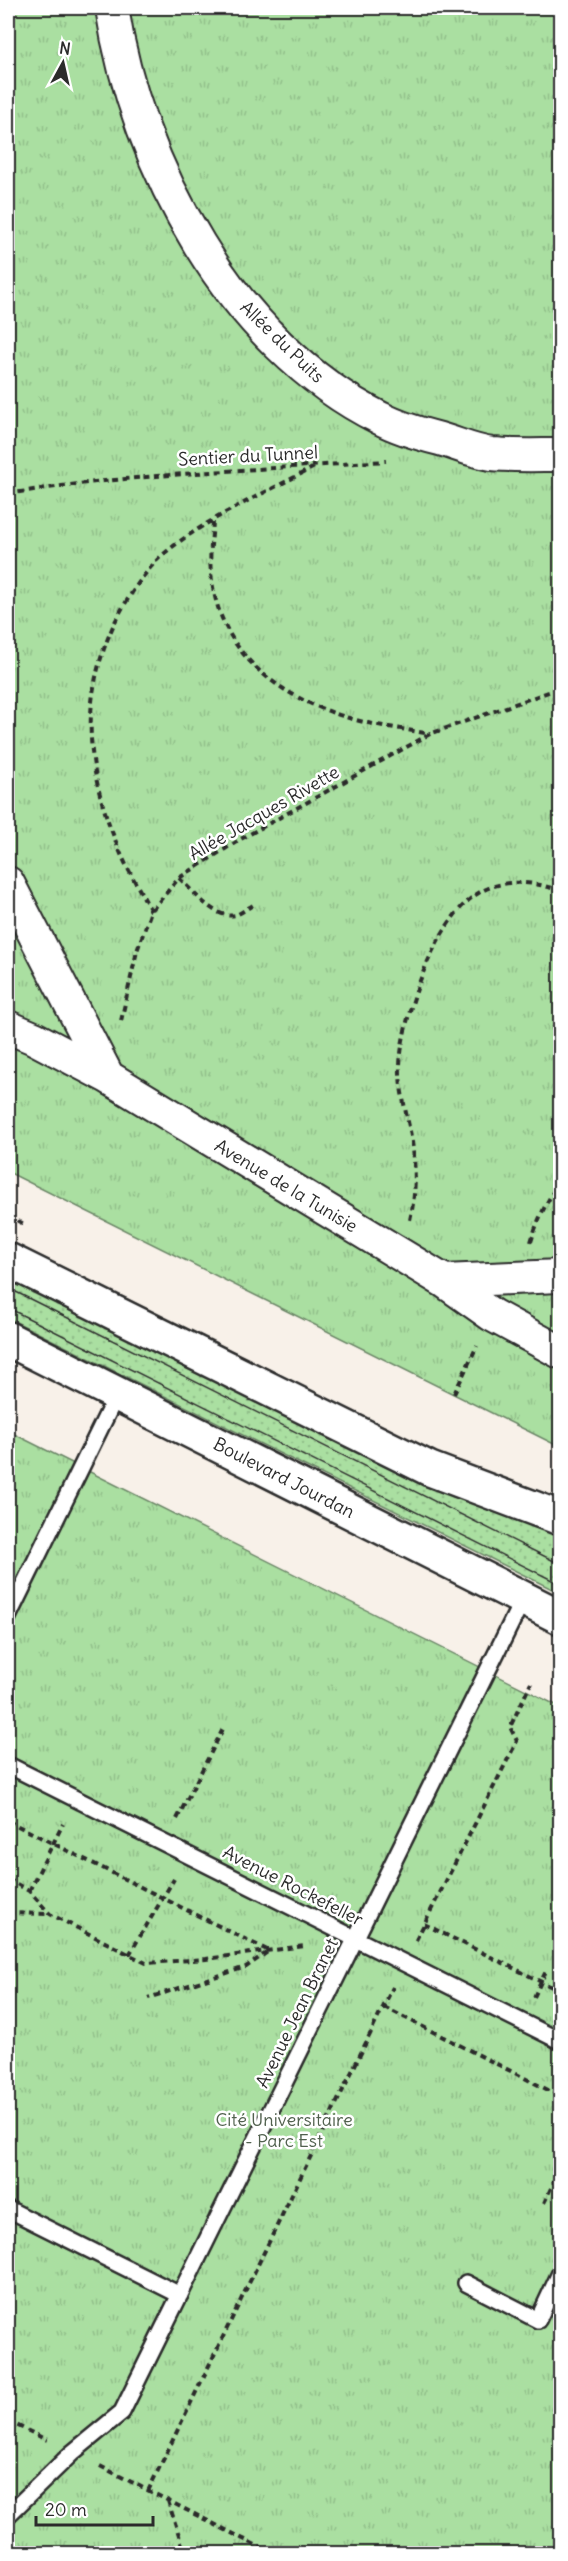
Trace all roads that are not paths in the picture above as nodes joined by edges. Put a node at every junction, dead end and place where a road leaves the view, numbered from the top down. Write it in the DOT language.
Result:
graph roads {
  1 [pos="112,8"];
  2 [pos="561,455"];
  3 [pos="8,883"];
  4 [pos="8,1027"];
  5 [pos="108,1077"];
  6 [pos="8,1260"];
  7 [pos="561,1276"];
  8 [pos="444,1281"];
  9 [pos="8,1339"];
  10 [pos="561,1352"];
  11 [pos="117,1394"];
  12 [pos="561,1518"];
  13 [pos="524,1599"];
  14 [pos="8,1617"];
  15 [pos="561,1617"];
  16 [pos="8,1765"];
  17 [pos="356,1939"];
  18 [pos="561,2041"];
  19 [pos="8,2210"];
  20 [pos="561,2273"];
  21 [pos="466,2283"];
  22 [pos="180,2295"];
  23 [pos="8,2515"];
  1 -- 2 [label="street, Allée du Puits"];
  3 -- 5 [label="street"];
  4 -- 5 [label="street, Avenue de la Tunisie"];
  5 -- 8 [label="street, Avenue de la Tunisie"];
  6 -- 12 [label="main road"];
  7 -- 8 [label="street"];
  8 -- 10 [label="street, Avenue de la Tunisie"];
  9 -- 11 [label="main road, Boulevard Jourdan"];
  11 -- 13 [label="main road, Boulevard Jourdan"];
  11 -- 14 [label="lane"];
  13 -- 15 [label="main road, Boulevard Jourdan"];
  13 -- 17 [label="lane, Avenue Jean Branet"];
  16 -- 17 [label="lane, Avenue Rockefeller"];
  17 -- 18 [label="lane, Avenue Rockefeller"];
  17 -- 22 [label="lane, Avenue Jean Branet"];
  19 -- 22 [label="lane"];
  20 -- 21 [label="lane"];
  22 -- 23 [label="lane, Avenue Jean Branet"];
}
